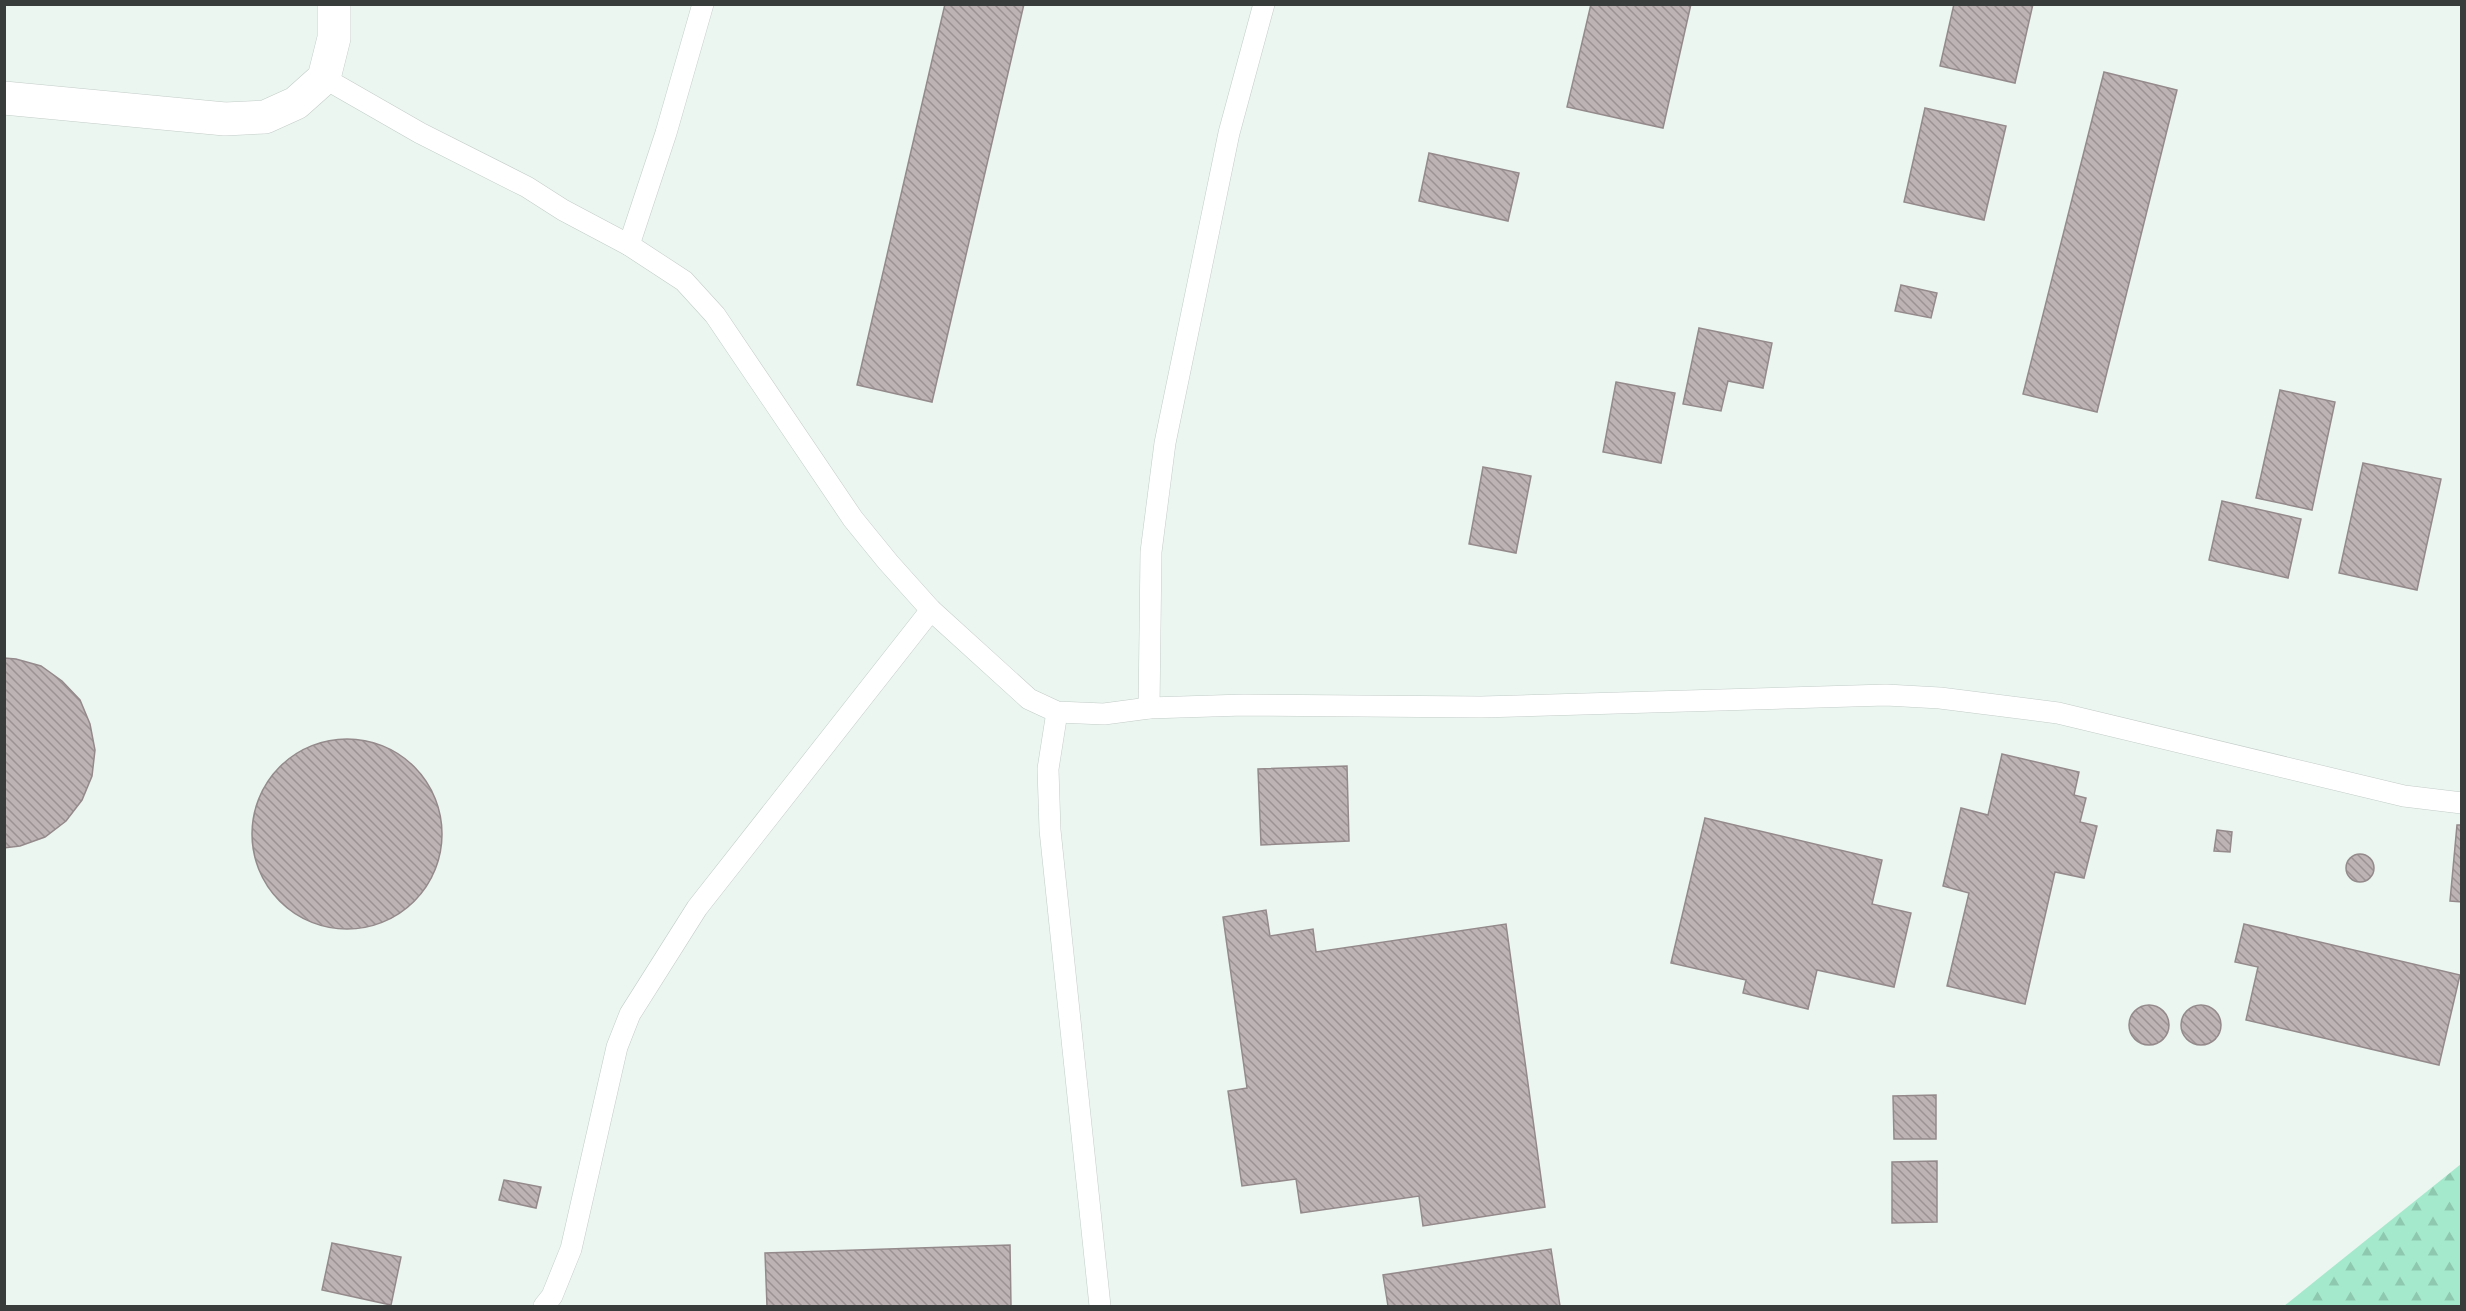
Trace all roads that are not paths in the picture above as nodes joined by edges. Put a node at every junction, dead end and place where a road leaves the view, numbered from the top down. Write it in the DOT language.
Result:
graph roads {
  1 [pos="334,4"];
  2 [pos="703,4"];
  3 [pos="1264,4"];
  4 [pos="324,78"];
  5 [pos="4,98"];
  6 [pos="629,245"];
  7 [pos="931,610"];
  8 [pos="1149,708"];
  9 [pos="1058,712"];
  10 [pos="2462,803"];
  11 [pos="544,1306"];
  12 [pos="1100,1306"];
  1 -- 4 [label="street"];
  2 -- 6 [label="lane"];
  3 -- 8 [label="lane"];
  4 -- 5 [label="street"];
  4 -- 6 [label="lane"];
  6 -- 7 [label="lane"];
  7 -- 9 [label="lane"];
  7 -- 11 [label="lane"];
  8 -- 9 [label="lane"];
  8 -- 10 [label="lane"];
  9 -- 12 [label="lane"];
}
